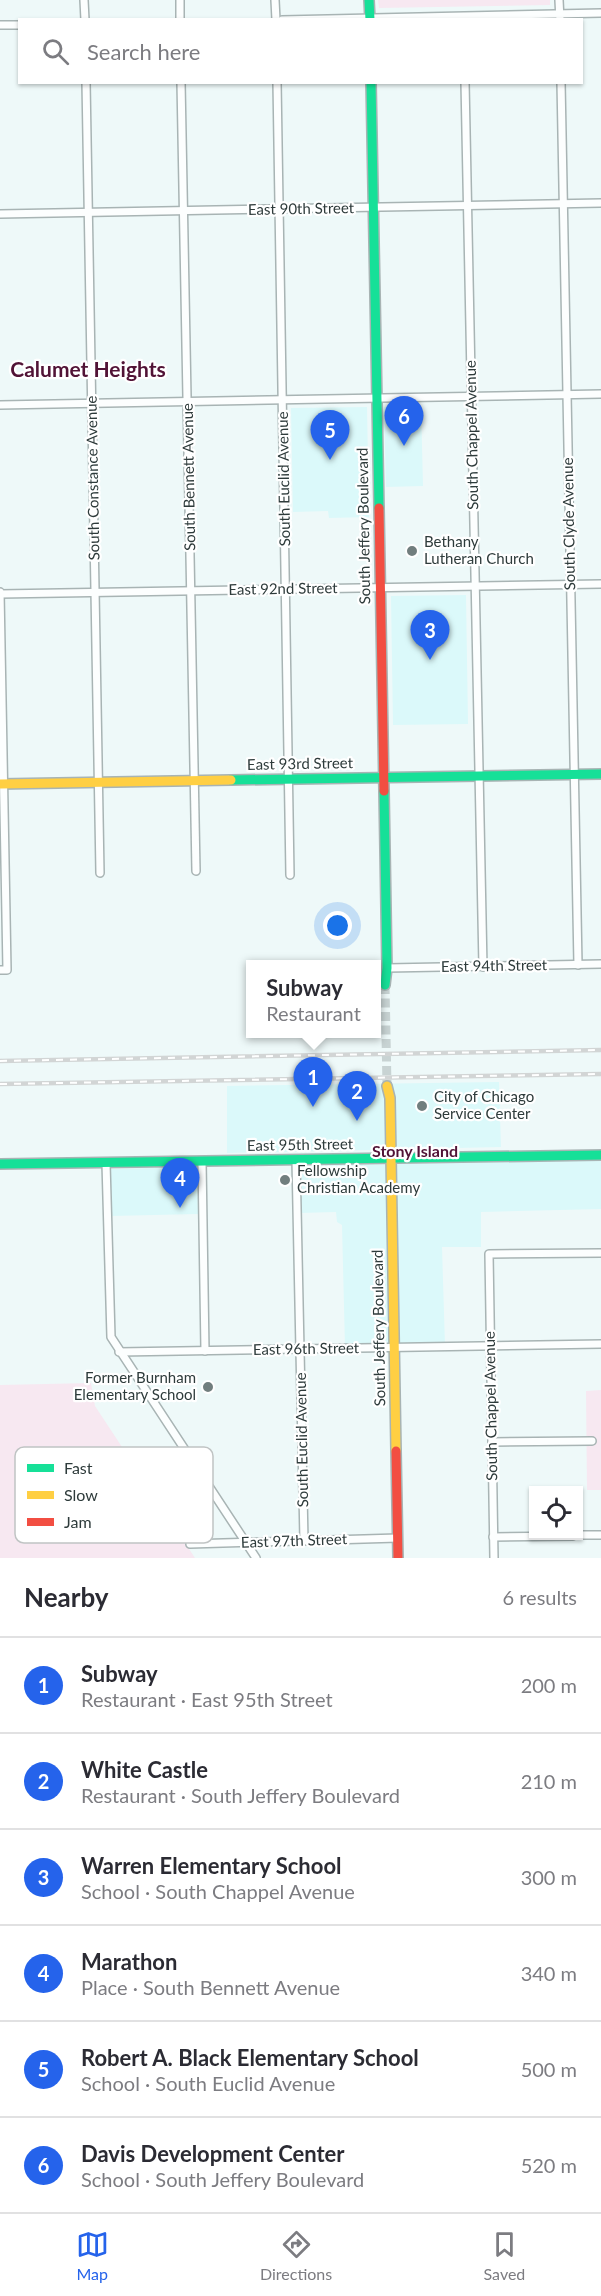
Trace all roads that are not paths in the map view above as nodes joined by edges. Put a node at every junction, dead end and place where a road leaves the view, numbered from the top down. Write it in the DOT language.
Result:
graph roads {
  1 [pos="84,0"];
  2 [pos="180,0"];
  3 [pos="275,0"];
  4 [pos="369,0"];
  5 [pos="559,0"];
  6 [pos="601,13"];
  7 [pos="560,17"];
  8 [pos="85,18"];
  9 [pos="180,18"];
  10 [pos="276,18"];
  11 [pos="370,18"];
  12 [pos="464,18"];
  13 [pos="0,25"];
  14 [pos="18,25"];
  15 [pos="86,84"];
  16 [pos="181,84"];
  17 [pos="277,84"];
  18 [pos="371,84"];
  19 [pos="465,84"];
  20 [pos="561,84"];
  21 [pos="601,203"];
  22 [pos="563,204"];
  23 [pos="468,206"];
  24 [pos="373,207"];
  25 [pos="278,209"];
  26 [pos="184,211"];
  27 [pos="88,213"];
  28 [pos="0,214"];
  29 [pos="567,394"];
  30 [pos="601,394"];
  31 [pos="471,396"];
  32 [pos="377,398"];
  33 [pos="282,399"];
  34 [pos="187,401"];
  35 [pos="92,403"];
  36 [pos="0,405"];
  37 [pos="570,584"];
  38 [pos="601,584"];
  39 [pos="475,586"];
  40 [pos="381,588"];
  41 [pos="286,589"];
  42 [pos="191,591"];
  43 [pos="0,592"];
  44 [pos="95,593"];
  45 [pos="1,689"];
  46 [pos="574,774"];
  47 [pos="601,774"];
  48 [pos="479,776"];
  49 [pos="384,777"];
  50 [pos="289,779"];
  51 [pos="194,781"];
  52 [pos="98,783"];
  53 [pos="2,784"];
  54 [pos="196,872"];
  55 [pos="100,873"];
  56 [pos="290,875"];
  57 [pos="601,964"];
  58 [pos="578,965"];
  59 [pos="483,967"];
  60 [pos="387,968"];
  61 [pos="3,970"];
  62 [pos="388,985"];
  63 [pos="390,1086"];
  64 [pos="601,1155"];
  65 [pos="391,1158"];
  66 [pos="296,1160"];
  67 [pos="202,1161"];
  68 [pos="106,1163"];
  69 [pos="0,1164"];
  70 [pos="601,1253"];
  71 [pos="601,1344"];
  72 [pos="490,1346"];
  73 [pos="394,1348"];
  74 [pos="300,1349"];
  75 [pos="205,1351"];
  76 [pos="119,1352"];
  77 [pos="592,1441"];
  78 [pos="492,1442"];
  79 [pos="182,1447"];
  80 [pos="213,1494"];
  81 [pos="583,1535"];
  82 [pos="601,1535"];
  83 [pos="494,1537"];
  84 [pos="529,1537"];
  85 [pos="398,1538"];
  86 [pos="303,1541"];
  87 [pos="245,1542"];
  88 [pos="190,1544"];
  89 [pos="256,1558"];
  90 [pos="398,1558"];
  91 [pos="494,1558"];
  1 -- 8 [label="street"];
  2 -- 9 [label="street"];
  3 -- 10 [label="street"];
  4 -- 11 [label="main road"];
  5 -- 7 [label="street"];
  6 -- 7 [label="street"];
  7 -- 12 [label="street"];
  13 -- 14 [label="street"];
  15 -- 27 [label="street, South Constance Avenue"];
  16 -- 26 [label="street, South Bennett Avenue"];
  17 -- 25 [label="street, South Euclid Avenue"];
  18 -- 24 [label="main road, South Jeffery Boulevard"];
  19 -- 23 [label="street, South Chappel Avenue"];
  20 -- 22 [label="street, South Clyde Avenue"];
  21 -- 22 [label="street, East 90th Street"];
  22 -- 23 [label="street, East 90th Street"];
  22 -- 29 [label="street, South Clyde Avenue"];
  23 -- 24 [label="street, East 90th Street"];
  23 -- 31 [label="street, South Chappel Avenue"];
  24 -- 25 [label="street, East 90th Street"];
  24 -- 32 [label="main road, South Jeffery Boulevard"];
  25 -- 26 [label="street, East 90th Street"];
  25 -- 33 [label="street, South Euclid Avenue"];
  26 -- 27 [label="street, East 90th Street"];
  26 -- 34 [label="street, South Bennett Avenue"];
  27 -- 28 [label="street, East 90th Street"];
  27 -- 35 [label="street, South Constance Avenue"];
  29 -- 30 [label="street"];
  29 -- 31 [label="street"];
  29 -- 37 [label="street, South Clyde Avenue"];
  31 -- 32 [label="street"];
  31 -- 39 [label="street, South Chappel Avenue"];
  32 -- 33 [label="street"];
  32 -- 40 [label="main road, South Jeffery Boulevard"];
  33 -- 34 [label="street"];
  33 -- 41 [label="street, South Euclid Avenue"];
  34 -- 35 [label="street"];
  34 -- 42 [label="street, South Bennett Avenue"];
  35 -- 36 [label="street"];
  35 -- 44 [label="street, South Constance Avenue"];
  37 -- 38 [label="street, East 92nd Street"];
  37 -- 39 [label="street, East 92nd Street"];
  37 -- 46 [label="street, South Clyde Avenue"];
  39 -- 40 [label="street, East 92nd Street"];
  39 -- 48 [label="street, South Chappel Avenue"];
  40 -- 41 [label="street, East 92nd Street"];
  40 -- 49 [label="main road, South Jeffery Boulevard"];
  41 -- 42 [label="street, East 92nd Street"];
  41 -- 50 [label="street, South Euclid Avenue"];
  42 -- 44 [label="street, East 92nd Street"];
  42 -- 51 [label="street, South Bennett Avenue"];
  43 -- 44 [label="street, East 92nd Street"];
  43 -- 45 [label="street"];
  44 -- 52 [label="street, South Constance Avenue"];
  45 -- 53 [label="street"];
  46 -- 47 [label="main road, East 93rd Street"];
  46 -- 48 [label="main road, East 93rd Street"];
  46 -- 58 [label="street, South Clyde Avenue"];
  48 -- 49 [label="main road, East 93rd Street"];
  48 -- 59 [label="street, South Chappel Avenue"];
  49 -- 50 [label="main road, East 93rd Street"];
  49 -- 60 [label="main road, South Jeffery Boulevard"];
  50 -- 51 [label="main road, East 93rd Street"];
  50 -- 56 [label="street, South Euclid Avenue"];
  51 -- 52 [label="main road, East 93rd Street"];
  51 -- 54 [label="street, South Bennett Avenue"];
  52 -- 53 [label="main road, East 93rd Street"];
  52 -- 55 [label="street, South Constance Avenue"];
  53 -- 61 [label="street"];
  57 -- 58 [label="street, East 94th Street"];
  58 -- 59 [label="street, East 94th Street"];
  59 -- 60 [label="street, East 94th Street"];
  60 -- 62 [label="main road, South Jeffery Boulevard"];
  63 -- 65 [label="main road, South Jeffery Boulevard"];
  64 -- 65 [label="main road, East 95th Street"];
  65 -- 66 [label="main road, East 95th Street"];
  65 -- 73 [label="main road, South Jeffery Boulevard"];
  66 -- 67 [label="main road, East 95th Street"];
  66 -- 74 [label="street, South Euclid Avenue"];
  67 -- 68 [label="main road, East 95th Street"];
  67 -- 75 [label="street"];
  68 -- 69 [label="main road, East 95th Street"];
  68 -- 76 [label="street"];
  70 -- 72 [label="street, South Chappel Avenue"];
  71 -- 72 [label="street, East 96th Street"];
  72 -- 73 [label="street, East 96th Street"];
  72 -- 78 [label="street, South Chappel Avenue"];
  73 -- 74 [label="street, East 96th Street"];
  73 -- 85 [label="main road, South Jeffery Boulevard"];
  74 -- 75 [label="street, East 96th Street"];
  74 -- 86 [label="street, South Euclid Avenue"];
  75 -- 76 [label="street, East 96th Street"];
  76 -- 79 [label="street"];
  77 -- 78 [label="street"];
  78 -- 83 [label="street, South Chappel Avenue"];
  80 -- 87 [label="street"];
  81 -- 82 [label="street"];
  83 -- 84 [label="street"];
  83 -- 91 [label="street, South Chappel Avenue"];
  85 -- 86 [label="street, East 97th Street"];
  85 -- 90 [label="main road, South Jeffery Boulevard"];
  86 -- 87 [label="street, East 97th Street"];
  87 -- 88 [label="street, East 97th Street"];
  87 -- 89 [label="street"];
}
